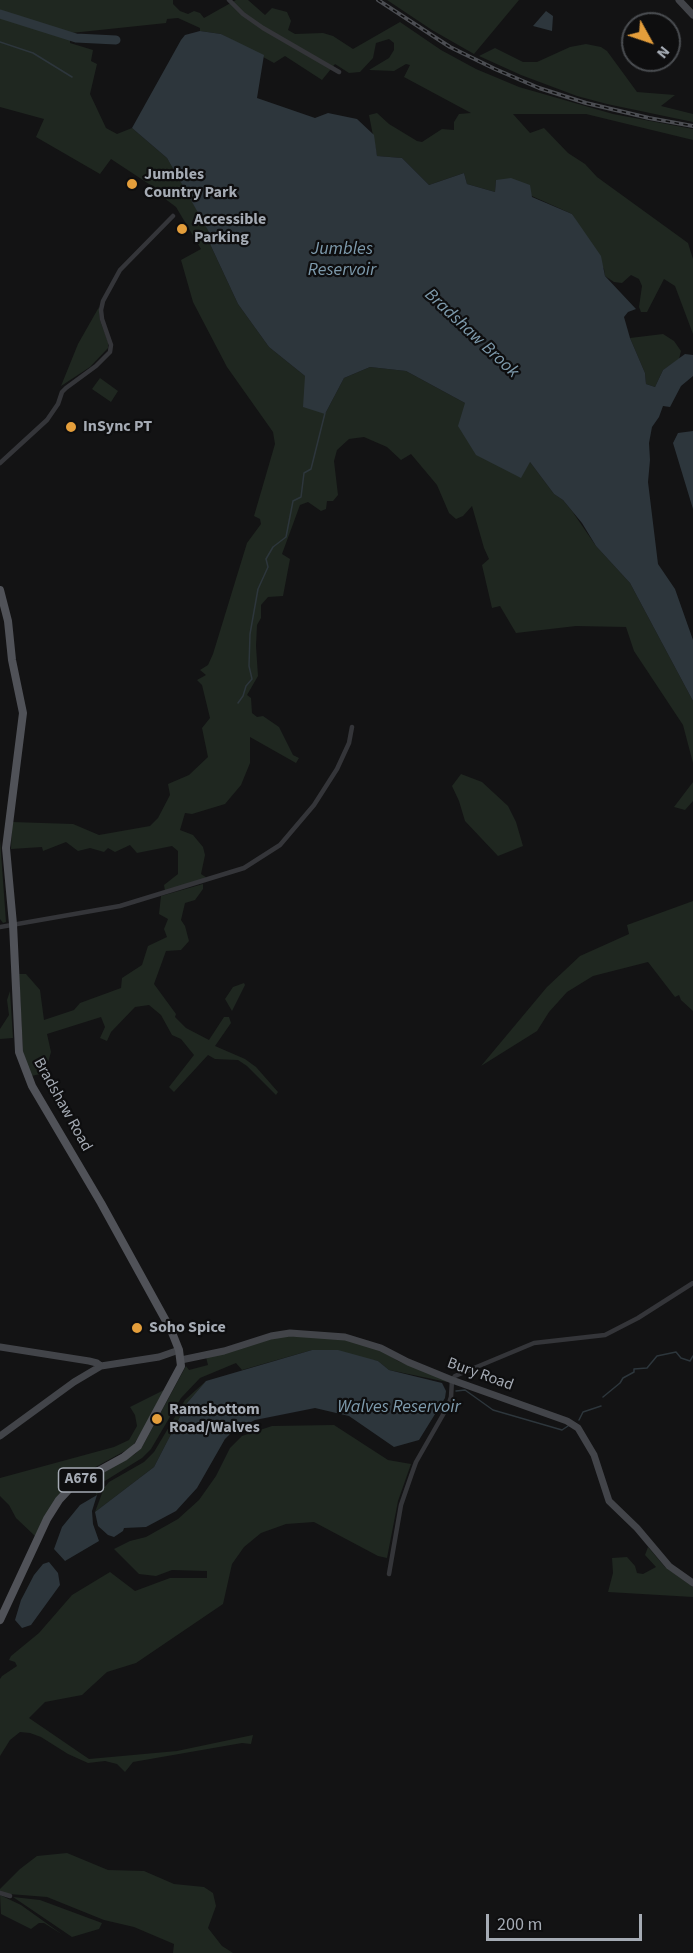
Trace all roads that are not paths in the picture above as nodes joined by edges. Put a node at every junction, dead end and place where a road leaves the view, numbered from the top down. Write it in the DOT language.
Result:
graph roads {
  1 [pos="229,0"];
  2 [pos="679,0"];
  3 [pos="693,15"];
  4 [pos="339,72"];
  5 [pos="173,216"];
  6 [pos="0,463"];
  7 [pos="0,590"];
  8 [pos="352,727"];
  9 [pos="13,924"];
  10 [pos="0,927"];
  11 [pos="693,1283"];
  12 [pos="0,1347"];
  13 [pos="179,1350"];
  14 [pos="181,1360"];
  15 [pos="101,1366"];
  16 [pos="452,1380"];
  17 [pos="0,1436"];
  18 [pos="388,1574"];
  19 [pos="693,1583"];
  20 [pos="0,1620"];
  21 [pos="0,1893"];
  22 [pos="10,1896"];
  1 -- 4 [label="street"];
  2 -- 3 [label="street"];
  5 -- 6 [label="street"];
  7 -- 9 [label="main road, Bradshaw Road"];
  8 -- 9 [label="street"];
  9 -- 10 [label="street"];
  9 -- 13 [label="main road, Bradshaw Road"];
  11 -- 16 [label="street"];
  12 -- 15 [label="street"];
  13 -- 14 [label="main road, Bradshaw Road"];
  13 -- 15 [label="street"];
  14 -- 16 [label="street, Bury Road"];
  14 -- 20 [label="main road, A676"];
  15 -- 17 [label="street"];
  16 -- 18 [label="street"];
  16 -- 19 [label="street, Bury Road"];
  21 -- 22 [label="street"];
}
